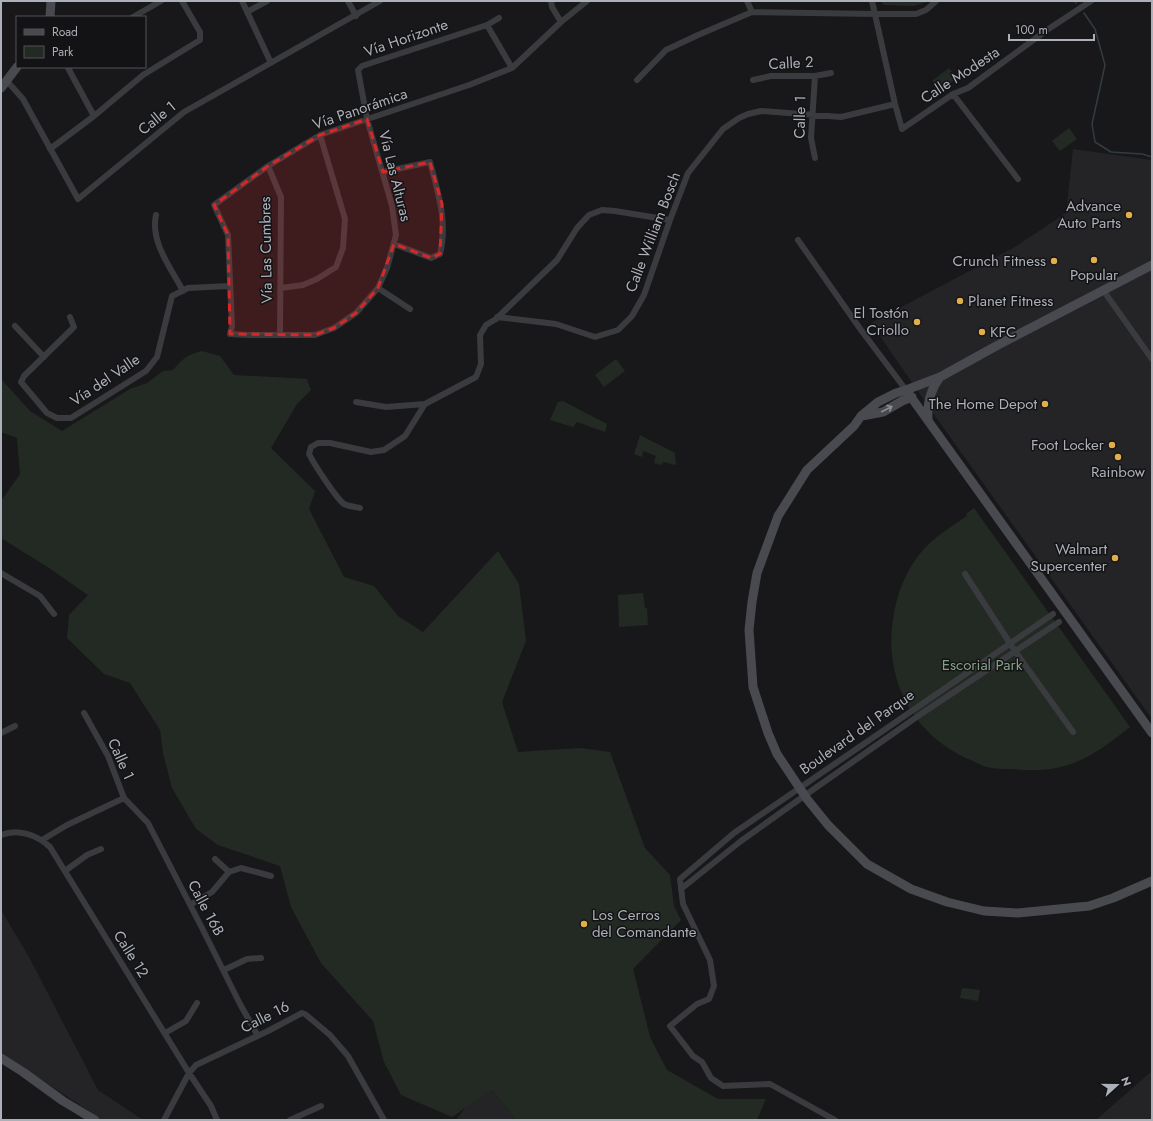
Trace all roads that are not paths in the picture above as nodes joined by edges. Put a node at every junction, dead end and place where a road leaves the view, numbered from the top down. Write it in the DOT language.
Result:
graph roads {
  1 [pos="51,1"];
  2 [pos="161,1"];
  3 [pos="182,1"];
  4 [pos="242,1"];
  5 [pos="267,1"];
  6 [pos="348,1"];
  7 [pos="380,1"];
  8 [pos="550,1"];
  9 [pos="587,1"];
  10 [pos="747,1"];
  11 [pos="872,1"];
  12 [pos="936,1"];
  13 [pos="1091,1"];
  14 [pos="247,12"];
  15 [pos="752,12"];
  16 [pos="875,14"];
  17 [pos="50,16"];
  18 [pos="135,16"];
  19 [pos="356,16"];
  20 [pos="499,18"];
  21 [pos="561,22"];
  22 [pos="487,25"];
  23 [pos="271,63"];
  24 [pos="16,68"];
  25 [pos="68,68"];
  26 [pos="512,68"];
  27 [pos="831,73"];
  28 [pos="815,76"];
  29 [pos="637,80"];
  30 [pos="753,80"];
  31 [pos="4,84"];
  32 [pos="953,94"];
  33 [pos="895,104"];
  34 [pos="812,115"];
  35 [pos="94,116"];
  36 [pos="367,119"];
  37 [pos="320,135"];
  38 [pos="50,149"];
  39 [pos="815,158"];
  40 [pos="268,166"];
  41 [pos="383,172"];
  42 [pos="1018,179"];
  43 [pos="156,215"];
  44 [pos="670,220"];
  45 [pos="798,240"];
  46 [pos="394,244"];
  47 [pos="1152,264"];
  48 [pos="230,286"];
  49 [pos="281,288"];
  50 [pos="378,288"];
  51 [pos="1103,290"];
  52 [pos="184,291"];
  53 [pos="410,309"];
  54 [pos="70,317"];
  55 [pos="497,317"];
  56 [pos="14,326"];
  57 [pos="280,335"];
  58 [pos="44,357"];
  59 [pos="1152,358"];
  60 [pos="940,378"];
  61 [pos="909,394"];
  62 [pos="356,402"];
  63 [pos="425,404"];
  64 [pos="928,419"];
  65 [pos="360,508"];
  66 [pos="1,573"];
  67 [pos="964,574"];
  68 [pos="54,614"];
  69 [pos="1053,614"];
  70 [pos="1059,622"];
  71 [pos="1010,643"];
  72 [pos="1015,651"];
  73 [pos="84,714"];
  74 [pos="15,726"];
  75 [pos="1073,732"];
  76 [pos="1,733"];
  77 [pos="1152,733"];
  78 [pos="801,792"];
  79 [pos="124,798"];
  80 [pos="1,834"];
  81 [pos="42,840"];
  82 [pos="101,849"];
  83 [pos="215,859"];
  84 [pos="65,871"];
  85 [pos="229,872"];
  86 [pos="271,876"];
  87 [pos="1152,880"];
  88 [pos="681,889"];
  89 [pos="190,905"];
  90 [pos="261,958"];
  91 [pos="224,970"];
  92 [pos="198,1003"];
  93 [pos="165,1033"];
  94 [pos="258,1036"];
  95 [pos="1,1058"];
  96 [pos="189,1073"];
  97 [pos="321,1106"];
  98 [pos="95,1120"];
  99 [pos="164,1120"];
  100 [pos="217,1120"];
  101 [pos="290,1120"];
  102 [pos="384,1120"];
  103 [pos="835,1120"];
  1 -- 17 [label="street"];
  2 -- 18 [label="street"];
  3 -- 35 [label="street"];
  4 -- 14 [label="street"];
  5 -- 14 [label="street"];
  6 -- 19 [label="street"];
  7 -- 19 [label="street, Calle 1"];
  8 -- 21 [label="street"];
  9 -- 21 [label="street, Vía Panorámica"];
  10 -- 15 [label="street"];
  11 -- 16 [label="street"];
  12 -- 16 [label="street"];
  13 -- 32 [label="street, Calle Modesta"];
  14 -- 23 [label="street"];
  15 -- 16 [label="street"];
  15 -- 29 [label="street"];
  16 -- 33 [label="street"];
  19 -- 23 [label="street, Calle 1"];
  20 -- 22 [label="street, Vía Horizonte"];
  21 -- 26 [label="street, Vía Panorámica"];
  22 -- 26 [label="street"];
  22 -- 36 [label="street, Vía Horizonte"];
  23 -- 38 [label="street, Calle 1"];
  24 -- 31 [label="street"];
  25 -- 35 [label="street"];
  26 -- 36 [label="street, Vía Panorámica"];
  27 -- 28 [label="street, Calle 2"];
  28 -- 30 [label="street, Calle 2"];
  28 -- 34 [label="street, Calle 1"];
  31 -- 38 [label="street, Calle 1"];
  32 -- 33 [label="street, Calle Modesta"];
  32 -- 42 [label="street"];
  33 -- 34 [label="street, Calle William Bosch"];
  34 -- 39 [label="street, Calle 1"];
  34 -- 44 [label="street, Calle William Bosch"];
  35 -- 38 [label="street"];
  36 -- 37 [label="street, Vía Panorámica"];
  36 -- 41 [label="street, Vía Las Alturas"];
  37 -- 40 [label="street, Vía Panorámica"];
  37 -- 49 [label="street"];
  40 -- 48 [label="street, Vía Panorámica"];
  40 -- 49 [label="street, Vía Las Cumbres"];
  41 -- 46 [label="street, Vía Las Alturas"];
  41 -- 46 [label="street"];
  43 -- 52 [label="street"];
  44 -- 55 [label="street"];
  44 -- 55 [label="street, Calle William Bosch"];
  45 -- 61 [label="street"];
  46 -- 50 [label="street, Vía Las Alturas"];
  47 -- 51 [label="street"];
  48 -- 52 [label="street, Vía del Valle"];
  48 -- 57 [label="street, Vía Las Alturas"];
  49 -- 57 [label="street, Vía Las Cumbres"];
  50 -- 53 [label="street"];
  50 -- 57 [label="street, Vía Las Alturas"];
  51 -- 59 [label="street"];
  51 -- 60 [label="street"];
  52 -- 58 [label="street, Vía del Valle"];
  54 -- 58 [label="street, Vía del Valle"];
  55 -- 63 [label="street"];
  56 -- 58 [label="street"];
  60 -- 61 [label="street"];
  60 -- 64 [label="street"];
  61 -- 64 [label="street"];
  61 -- 78 [label="street"];
  62 -- 63 [label="street"];
  63 -- 65 [label="street"];
  64 -- 77 [label="street"];
  66 -- 68 [label="street"];
  67 -- 71 [label="street"];
  69 -- 71 [label="street, Boulevard del Parque"];
  70 -- 72 [label="street, Boulevard del Parque"];
  71 -- 72 [label="street"];
  71 -- 78 [label="street, Boulevard del Parque"];
  72 -- 75 [label="street"];
  72 -- 78 [label="street, Boulevard del Parque"];
  73 -- 79 [label="street, Calle 1"];
  74 -- 76 [label="street"];
  78 -- 87 [label="street"];
  78 -- 88 [label="street"];
  78 -- 88 [label="street, Boulevard del Parque"];
  79 -- 81 [label="street, Calle 1"];
  79 -- 89 [label="street, Calle 16B"];
  80 -- 81 [label="street"];
  81 -- 84 [label="street, Calle 12"];
  82 -- 84 [label="street"];
  83 -- 85 [label="street"];
  84 -- 93 [label="street, Calle 12"];
  85 -- 86 [label="street"];
  85 -- 89 [label="street"];
  88 -- 103 [label="street"];
  89 -- 91 [label="street, Calle 16B"];
  90 -- 91 [label="street"];
  91 -- 94 [label="street, Calle 16B"];
  92 -- 93 [label="street"];
  93 -- 96 [label="street, Calle 12"];
  94 -- 96 [label="street, Calle 16"];
  94 -- 102 [label="street, Calle 16"];
  95 -- 98 [label="street"];
  96 -- 99 [label="street, Calle 16"];
  96 -- 100 [label="street, Calle 12"];
  97 -- 101 [label="street"];
}
